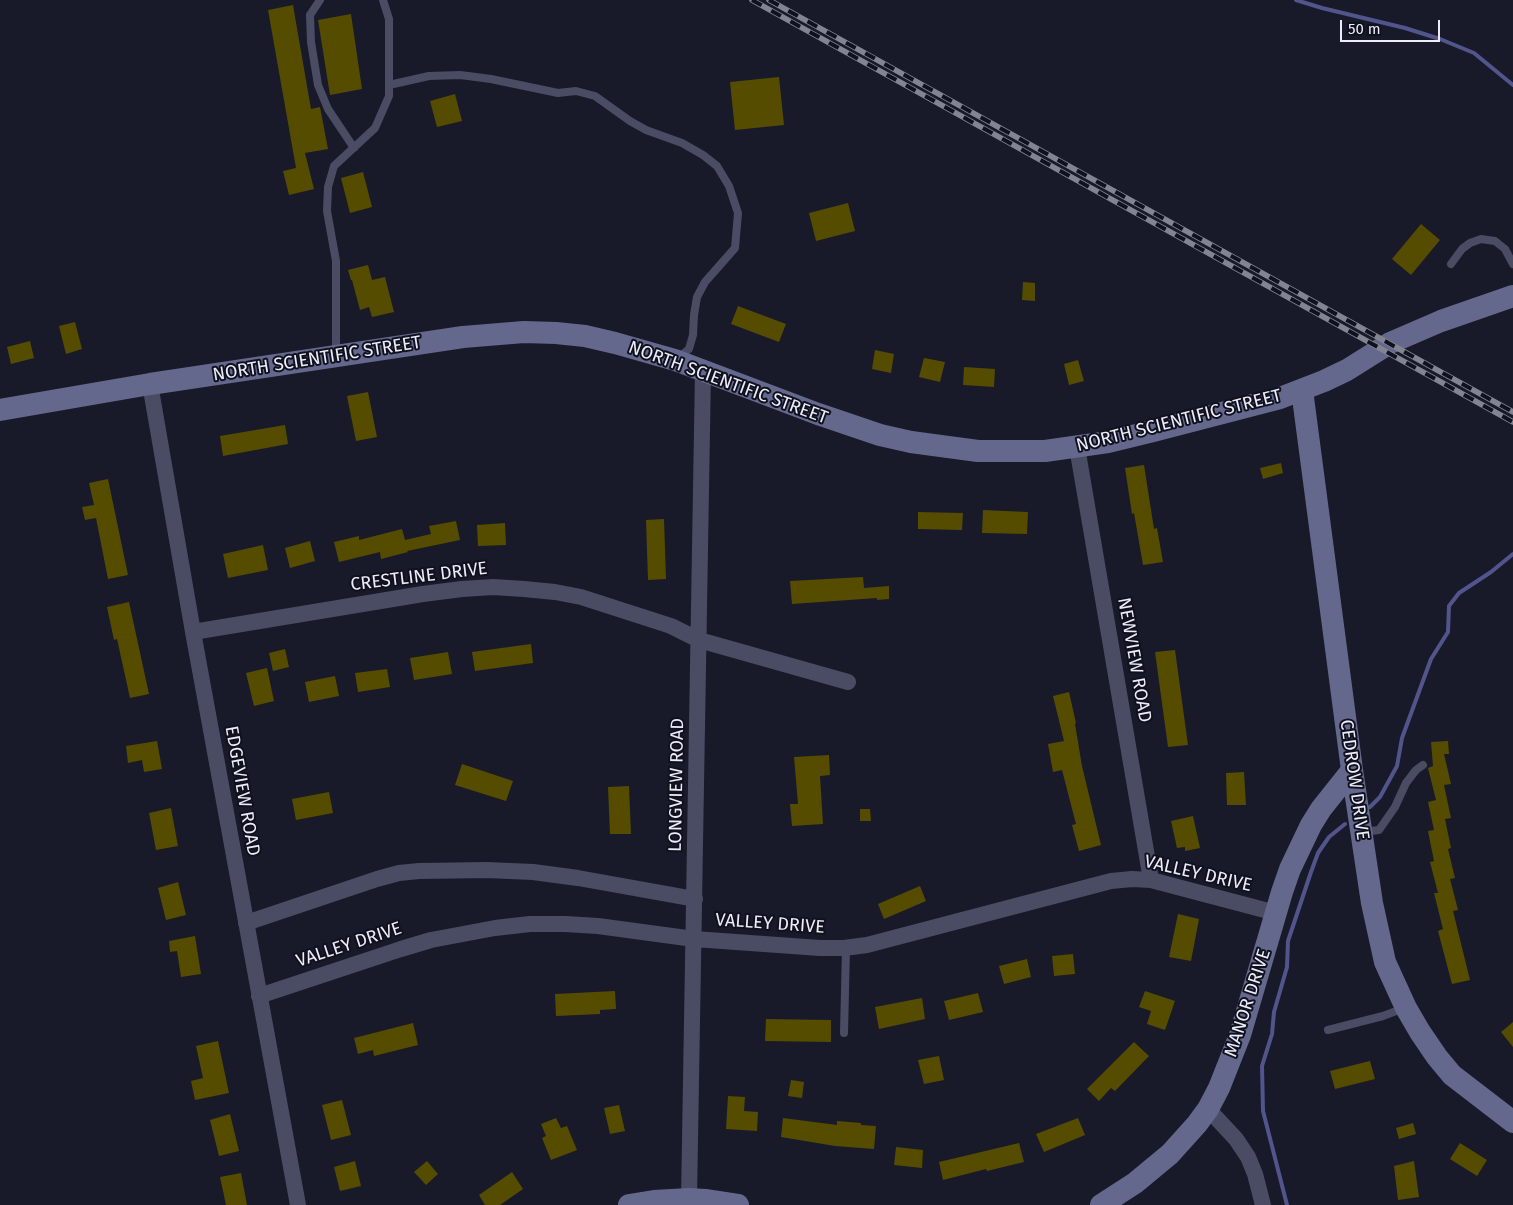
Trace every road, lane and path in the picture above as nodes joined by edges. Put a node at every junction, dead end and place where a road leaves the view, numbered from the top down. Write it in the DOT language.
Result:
graph roads {
  1 [pos="320,0"];
  2 [pos="383,0"];
  3 [pos="389,85"];
  4 [pos="354,148"];
  5 [pos="1451,264"];
  6 [pos="1513,264"];
  7 [pos="1513,296"];
  8 [pos="336,356"];
  9 [pos="675,360"];
  10 [pos="703,371"];
  11 [pos="150,384"];
  12 [pos="1302,390"];
  13 [pos="0,410"];
  14 [pos="1077,447"];
  15 [pos="193,632"];
  16 [pos="699,640"];
  17 [pos="848,682"];
  18 [pos="1423,765"];
  19 [pos="1352,770"];
  20 [pos="1361,832"];
  21 [pos="1151,880"];
  22 [pos="695,899"];
  23 [pos="1276,913"];
  24 [pos="246,923"];
  25 [pos="694,939"];
  26 [pos="846,948"];
  27 [pos="260,996"];
  28 [pos="1406,1008"];
  29 [pos="1328,1030"];
  30 [pos="844,1033"];
  31 [pos="1208,1109"];
  32 [pos="1513,1122"];
  33 [pos="689,1199"];
  34 [pos="298,1205"];
  35 [pos="629,1205"];
  36 [pos="738,1205"];
  37 [pos="1102,1205"];
  38 [pos="1263,1205"];
  1 -- 4 [label="lane"];
  2 -- 3 [label="lane"];
  3 -- 4 [label="lane"];
  3 -- 9 [label="lane"];
  4 -- 8 [label="lane"];
  5 -- 6 [label="lane"];
  7 -- 12 [label="street, NORTH SCIENTIFIC STREET"];
  8 -- 9 [label="street, NORTH SCIENTIFIC STREET"];
  8 -- 11 [label="street, NORTH SCIENTIFIC STREET"];
  9 -- 10 [label="street, NORTH SCIENTIFIC STREET"];
  10 -- 14 [label="street, NORTH SCIENTIFIC STREET"];
  10 -- 16 [label="street, LONGVIEW ROAD"];
  11 -- 13 [label="street, NORTH SCIENTIFIC STREET"];
  11 -- 15 [label="street, EDGEVIEW ROAD"];
  12 -- 14 [label="street, NORTH SCIENTIFIC STREET"];
  12 -- 19 [label="street, CEDROW DRIVE"];
  14 -- 21 [label="street, NEWVIEW ROAD"];
  15 -- 16 [label="street, CRESTLINE DRIVE"];
  15 -- 24 [label="street, EDGEVIEW ROAD"];
  16 -- 17 [label="street, CRESTLINE DRIVE"];
  16 -- 22 [label="street, LONGVIEW ROAD"];
  18 -- 20 [label="lane"];
  19 -- 20 [label="street, CEDROW DRIVE"];
  19 -- 23 [label="street, MANOR DRIVE"];
  20 -- 28 [label="street, CEDROW DRIVE"];
  21 -- 23 [label="street, VALLEY DRIVE"];
  21 -- 26 [label="street, VALLEY DRIVE"];
  22 -- 24 [label="street, VALLEY DRIVE"];
  22 -- 25 [label="street, LONGVIEW ROAD"];
  23 -- 31 [label="street, MANOR DRIVE"];
  24 -- 27 [label="street, EDGEVIEW ROAD"];
  25 -- 26 [label="street, VALLEY DRIVE"];
  25 -- 27 [label="street, VALLEY DRIVE"];
  25 -- 33 [label="street, LONGVIEW ROAD"];
  26 -- 30 [label="lane"];
  27 -- 34 [label="street, EDGEVIEW ROAD"];
  28 -- 29 [label="lane"];
  28 -- 32 [label="street, CEDROW DRIVE"];
  31 -- 37 [label="street, MANOR DRIVE"];
  31 -- 38 [label="street"];
  33 -- 35 [label="street"];
  33 -- 36 [label="street"];
}
